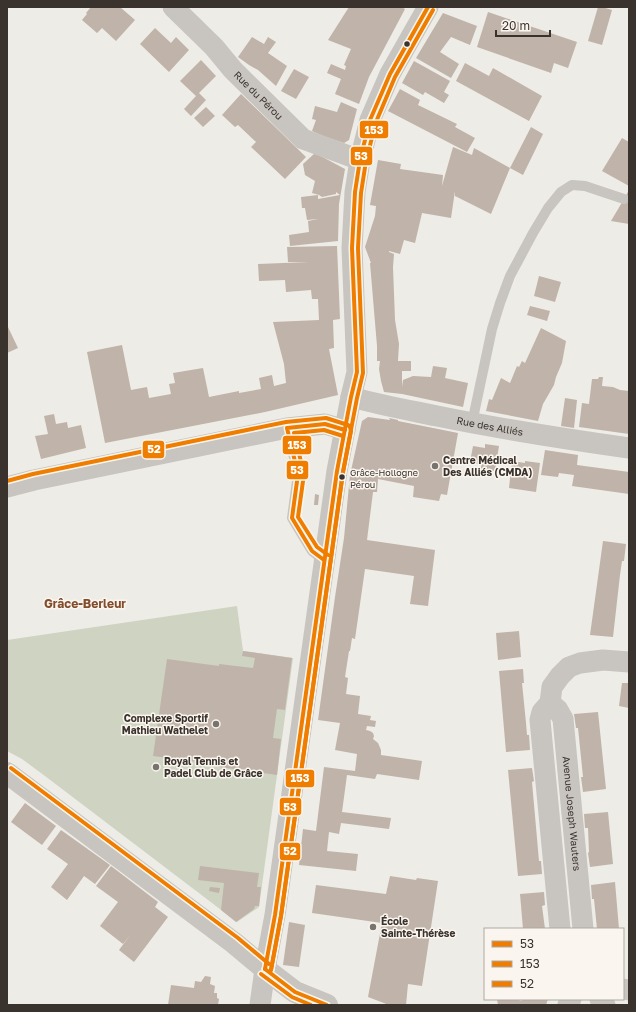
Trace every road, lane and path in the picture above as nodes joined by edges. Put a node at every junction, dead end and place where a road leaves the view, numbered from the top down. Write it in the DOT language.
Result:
graph roads {
  1 [pos="173,7"];
  2 [pos="428,7"];
  3 [pos="360,160"];
  4 [pos="624,199"];
  5 [pos="351,397"];
  6 [pos="472,423"];
  7 [pos="287,428"];
  8 [pos="345,430"];
  9 [pos="629,448"];
  10 [pos="9,480"];
  11 [pos="324,560"];
  12 [pos="628,656"];
  13 [pos="550,703"];
  14 [pos="10,780"];
  15 [pos="560,928"];
  16 [pos="583,928"];
  17 [pos="265,970"];
  18 [pos="260,1005"];
  19 [pos="326,1005"];
  1 -- 3 [label="street, Rue du Pérou"];
  2 -- 3 [label="street"];
  3 -- 5 [label="street"];
  4 -- 6 [label="lane"];
  5 -- 6 [label="street, Rue des Alliés"];
  5 -- 8 [label="street"];
  6 -- 9 [label="street, Rue des Alliés"];
  7 -- 8 [label="street"];
  7 -- 10 [label="street"];
  7 -- 11 [label="lane"];
  8 -- 11 [label="street"];
  11 -- 17 [label="street"];
  12 -- 13 [label="street"];
  13 -- 15 [label="street"];
  13 -- 16 [label="street, Avenue Joseph Wauters"];
  14 -- 17 [label="street"];
  17 -- 18 [label="street"];
  17 -- 19 [label="street"];
}
